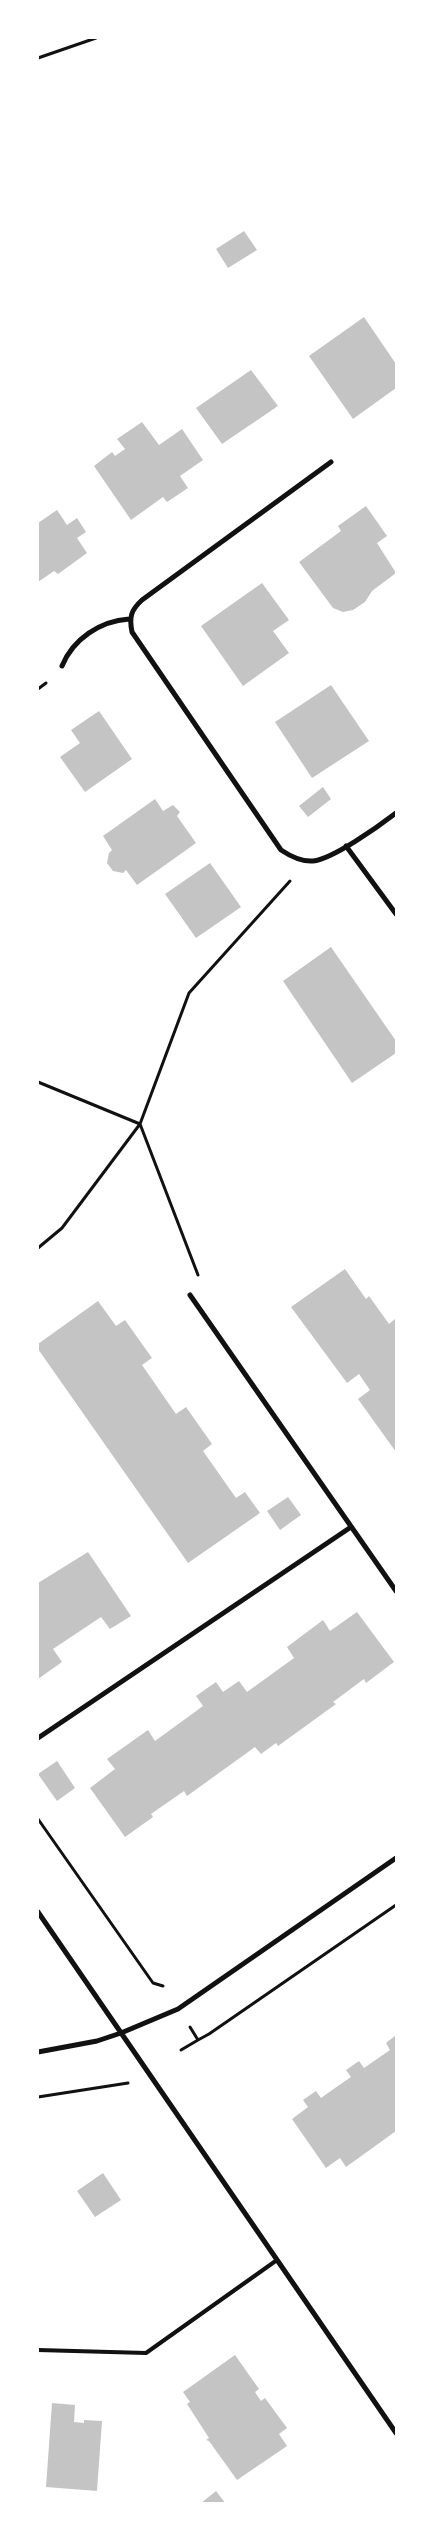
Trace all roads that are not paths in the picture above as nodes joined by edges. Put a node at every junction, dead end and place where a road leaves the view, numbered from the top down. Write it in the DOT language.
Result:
graph roads {
  1 [pos="331,462"];
  2 [pos="129,619"];
  3 [pos="62,666"];
  4 [pos="396,813"];
  5 [pos="346,846"];
  6 [pos="396,914"];
  7 [pos="190,1295"];
  8 [pos="351,1527"];
  9 [pos="396,1590"];
  10 [pos="38,1738"];
  11 [pos="396,1858"];
  12 [pos="38,1912"];
  13 [pos="121,2033"];
  14 [pos="38,2052"];
  15 [pos="277,2260"];
  16 [pos="38,2350"];
  17 [pos="396,2433"];
  1 -- 2 [label="street"];
  2 -- 3 [label="street"];
  2 -- 5 [label="street"];
  4 -- 5 [label="street"];
  5 -- 6 [label="street"];
  7 -- 8 [label="street"];
  8 -- 9 [label="street"];
  8 -- 10 [label="street"];
  11 -- 13 [label="street"];
  12 -- 13 [label="street"];
  13 -- 14 [label="street"];
  13 -- 15 [label="street"];
  15 -- 16 [label="lane"];
  15 -- 17 [label="street"];
}
